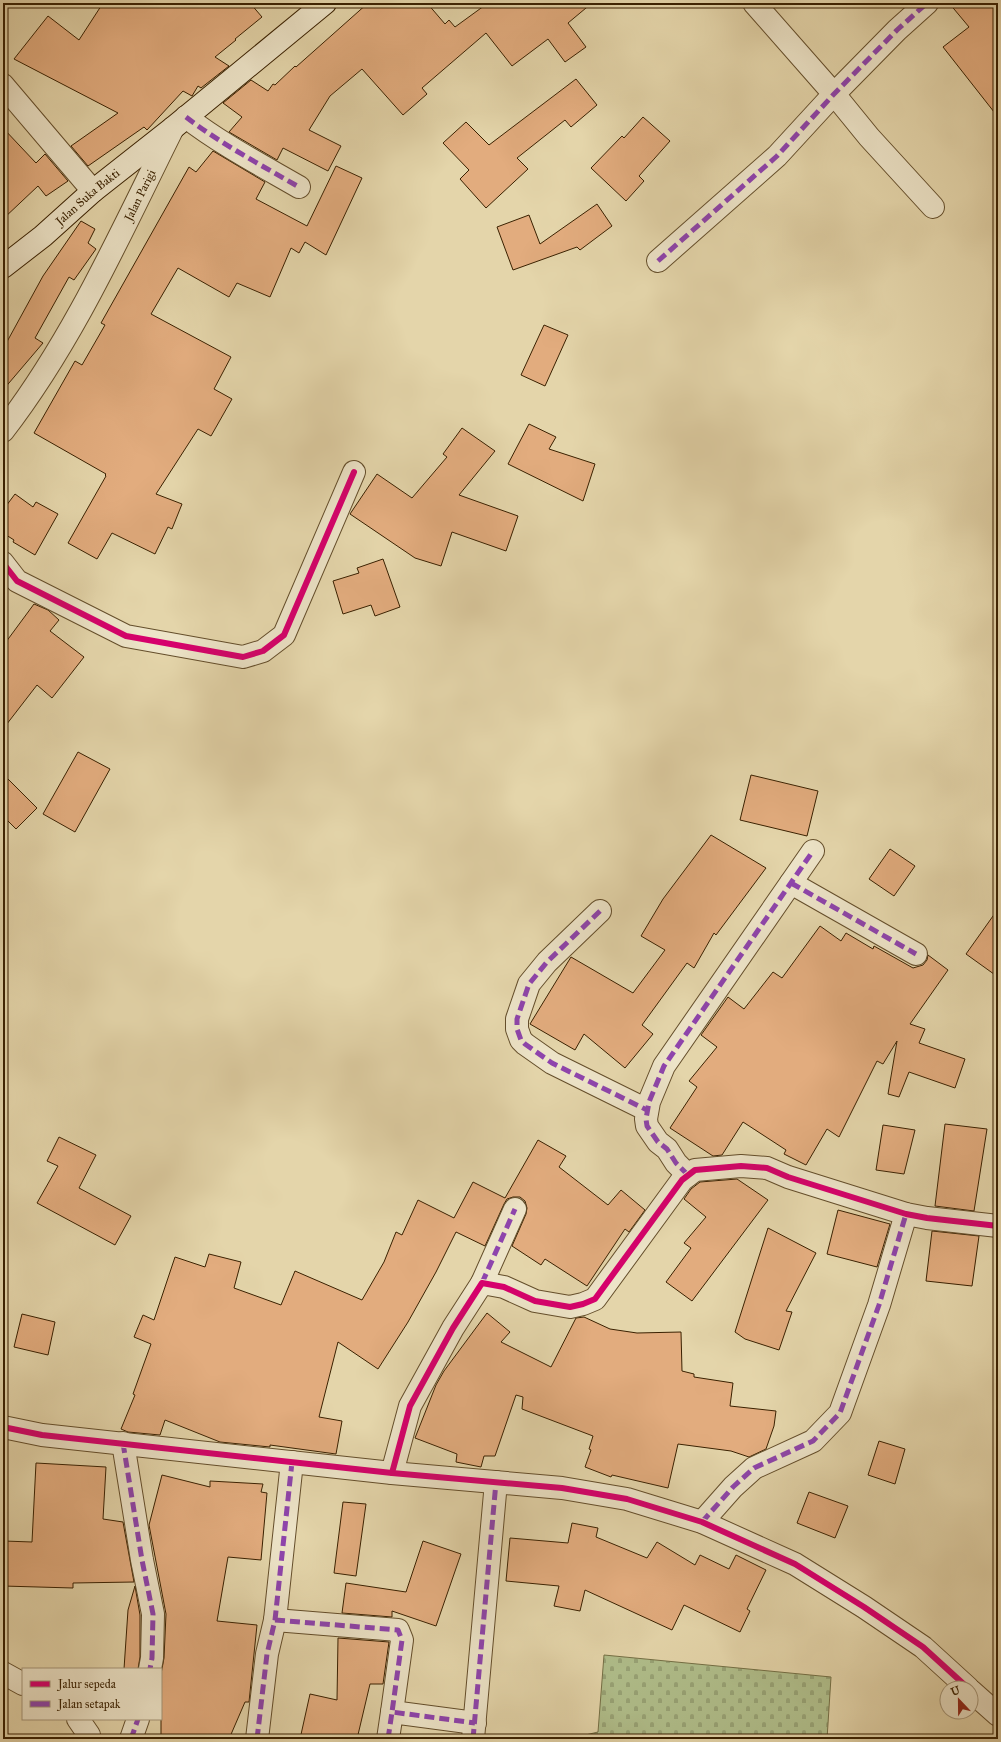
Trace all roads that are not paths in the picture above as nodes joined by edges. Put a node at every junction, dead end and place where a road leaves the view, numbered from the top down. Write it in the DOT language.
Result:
graph roads {
  1 [pos="325,3"];
  2 [pos="754,3"];
  3 [pos="927,3"];
  4 [pos="3,85"];
  5 [pos="834,94"];
  6 [pos="179,123"];
  7 [pos="299,187"];
  8 [pos="93,191"];
  9 [pos="933,207"];
  10 [pos="658,261"];
  11 [pos="3,267"];
  12 [pos="3,431"];
  13 [pos="354,472"];
  14 [pos="3,563"];
  15 [pos="813,851"];
  16 [pos="791,883"];
  17 [pos="600,911"];
  18 [pos="916,954"];
  19 [pos="647,1110"];
  20 [pos="688,1175"];
  21 [pos="515,1209"];
  22 [pos="906,1214"];
  23 [pos="998,1226"];
  24 [pos="482,1283"];
  25 [pos="3,1427"];
  26 [pos="123,1444"];
  27 [pos="292,1462"];
  28 [pos="392,1473"];
  29 [pos="496,1482"];
  30 [pos="702,1522"];
  31 [pos="275,1620"];
  32 [pos="150,1668"];
  33 [pos="3,1673"];
  34 [pos="959,1680"];
  35 [pos="22,1683"];
  36 [pos="979,1698"];
  37 [pos="392,1712"];
  38 [pos="998,1716"];
  39 [pos="79,1720"];
  40 [pos="138,1720"];
  41 [pos="474,1731"];
  42 [pos="88,1739"];
  43 [pos="131,1739"];
  44 [pos="257,1739"];
  45 [pos="388,1739"];
  1 -- 6 [label="street, Jalan Parigi"];
  2 -- 5 [label="street"];
  3 -- 5 [label="street"];
  4 -- 8 [label="street"];
  5 -- 9 [label="street"];
  5 -- 10 [label="street"];
  6 -- 7 [label="street"];
  6 -- 8 [label="street, Jalan Suka Bakti"];
  6 -- 12 [label="street, Jalan Parigi"];
  8 -- 11 [label="street, Jalan Suka Bakti"];
  13 -- 14 [label="street"];
  15 -- 16 [label="street"];
  16 -- 18 [label="street"];
  16 -- 19 [label="street"];
  17 -- 19 [label="street"];
  19 -- 20 [label="street"];
  20 -- 22 [label="street"];
  20 -- 24 [label="street"];
  21 -- 24 [label="street"];
  22 -- 23 [label="street"];
  22 -- 30 [label="street"];
  24 -- 28 [label="street"];
  25 -- 26 [label="street"];
  26 -- 27 [label="street"];
  26 -- 32 [label="street"];
  27 -- 28 [label="street"];
  27 -- 31 [label="street"];
  28 -- 29 [label="street"];
  29 -- 30 [label="street"];
  29 -- 41 [label="street"];
  30 -- 34 [label="street"];
  31 -- 37 [label="street"];
  31 -- 44 [label="street"];
  33 -- 35 [label="street"];
  36 -- 38 [label="street"];
  37 -- 41 [label="street"];
  37 -- 45 [label="street"];
  39 -- 42 [label="street"];
  40 -- 43 [label="street"];
}
